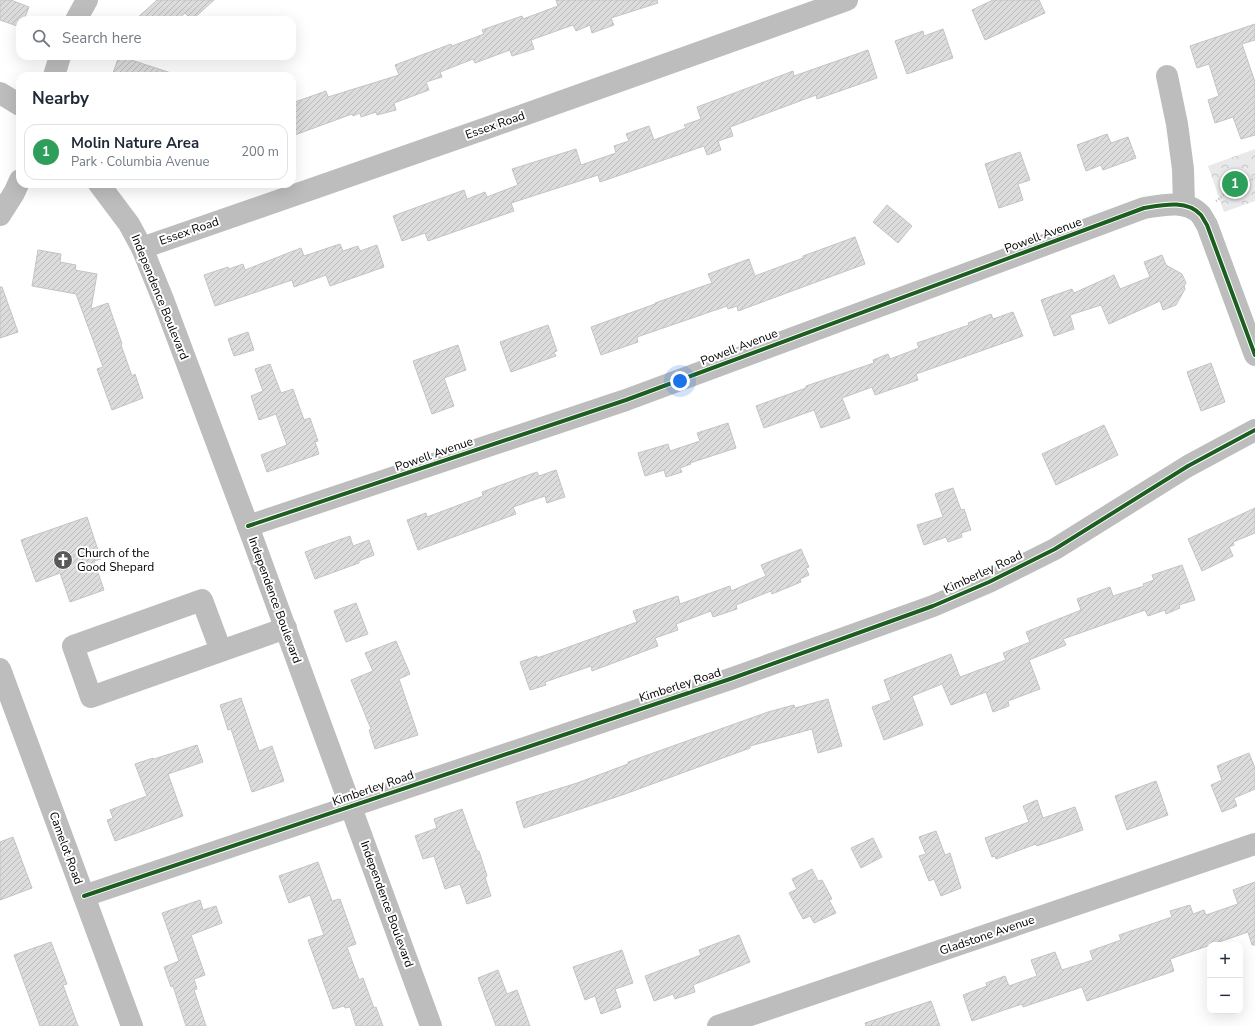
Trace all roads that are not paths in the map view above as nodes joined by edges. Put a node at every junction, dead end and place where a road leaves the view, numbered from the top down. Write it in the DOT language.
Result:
graph roads {
  1 [pos="87,0"];
  2 [pos="847,0"];
  3 [pos="78,16"];
  4 [pos="59,60"];
  5 [pos="55,72"];
  6 [pos="1167,76"];
  7 [pos="0,93"];
  8 [pos="16,103"];
  9 [pos="16,188"];
  10 [pos="102,188"];
  11 [pos="1192,209"];
  12 [pos="0,215"];
  13 [pos="142,248"];
  14 [pos="1255,355"];
  15 [pos="1255,430"];
  16 [pos="248,526"];
  17 [pos="286,628"];
  18 [pos="221,651"];
  19 [pos="0,669"];
  20 [pos="350,806"];
  21 [pos="1255,844"];
  22 [pos="84,896"];
  23 [pos="132,1026"];
  24 [pos="432,1026"];
  25 [pos="718,1026"];
  1 -- 3 [label="street"];
  2 -- 13 [label="street, Essex Road"];
  4 -- 5 [label="street"];
  6 -- 11 [label="street"];
  7 -- 8 [label="street"];
  9 -- 12 [label="street"];
  10 -- 13 [label="street, Independence Boulevard"];
  11 -- 14 [label="street"];
  11 -- 16 [label="street, Powell Avenue"];
  13 -- 16 [label="street, Independence Boulevard"];
  15 -- 20 [label="street, Kimberley Road"];
  16 -- 17 [label="street, Independence Boulevard"];
  17 -- 18 [label="street"];
  17 -- 20 [label="street, Independence Boulevard"];
  18 -- 18 [label="street"];
  19 -- 22 [label="street, Camelot Road"];
  20 -- 22 [label="street, Kimberley Road"];
  20 -- 24 [label="street, Independence Boulevard"];
  21 -- 25 [label="street, Gladstone Avenue"];
  22 -- 23 [label="street, Camelot Road"];
}
